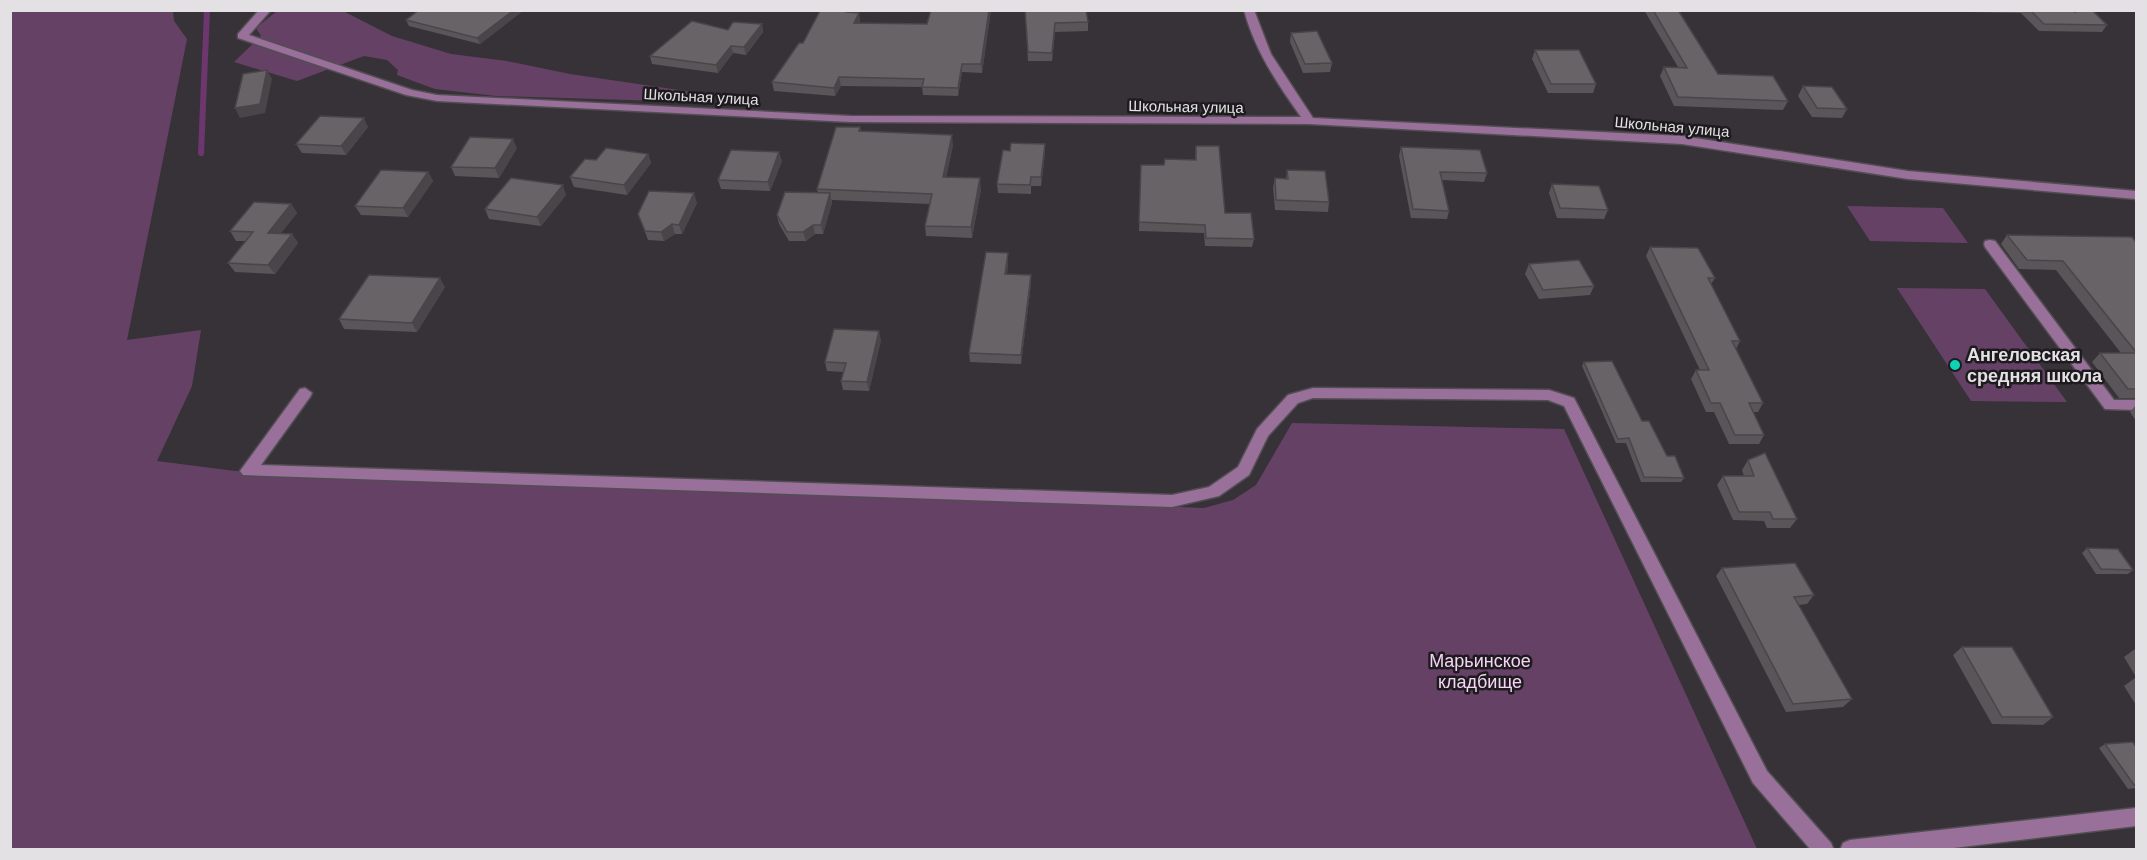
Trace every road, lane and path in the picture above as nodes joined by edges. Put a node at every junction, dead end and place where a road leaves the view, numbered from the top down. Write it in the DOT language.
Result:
graph roads {
  1 [pos="266,10"];
  2 [pos="1249,10"];
  3 [pos="1309,121"];
  4 [pos="2136,195"];
  5 [pos="1990,244"];
  6 [pos="305,393"];
  7 [pos="2136,405"];
  8 [pos="2136,817"];
  9 [pos="1824,849"];
  10 [pos="1850,849"];
  1 -- 3 [label="street, Школьная улица"];
  2 -- 3 [label="street"];
  3 -- 4 [label="street, Школьная улица"];
  5 -- 7 [label="street"];
  6 -- 9 [label="street"];
  8 -- 10 [label="street"];
}
